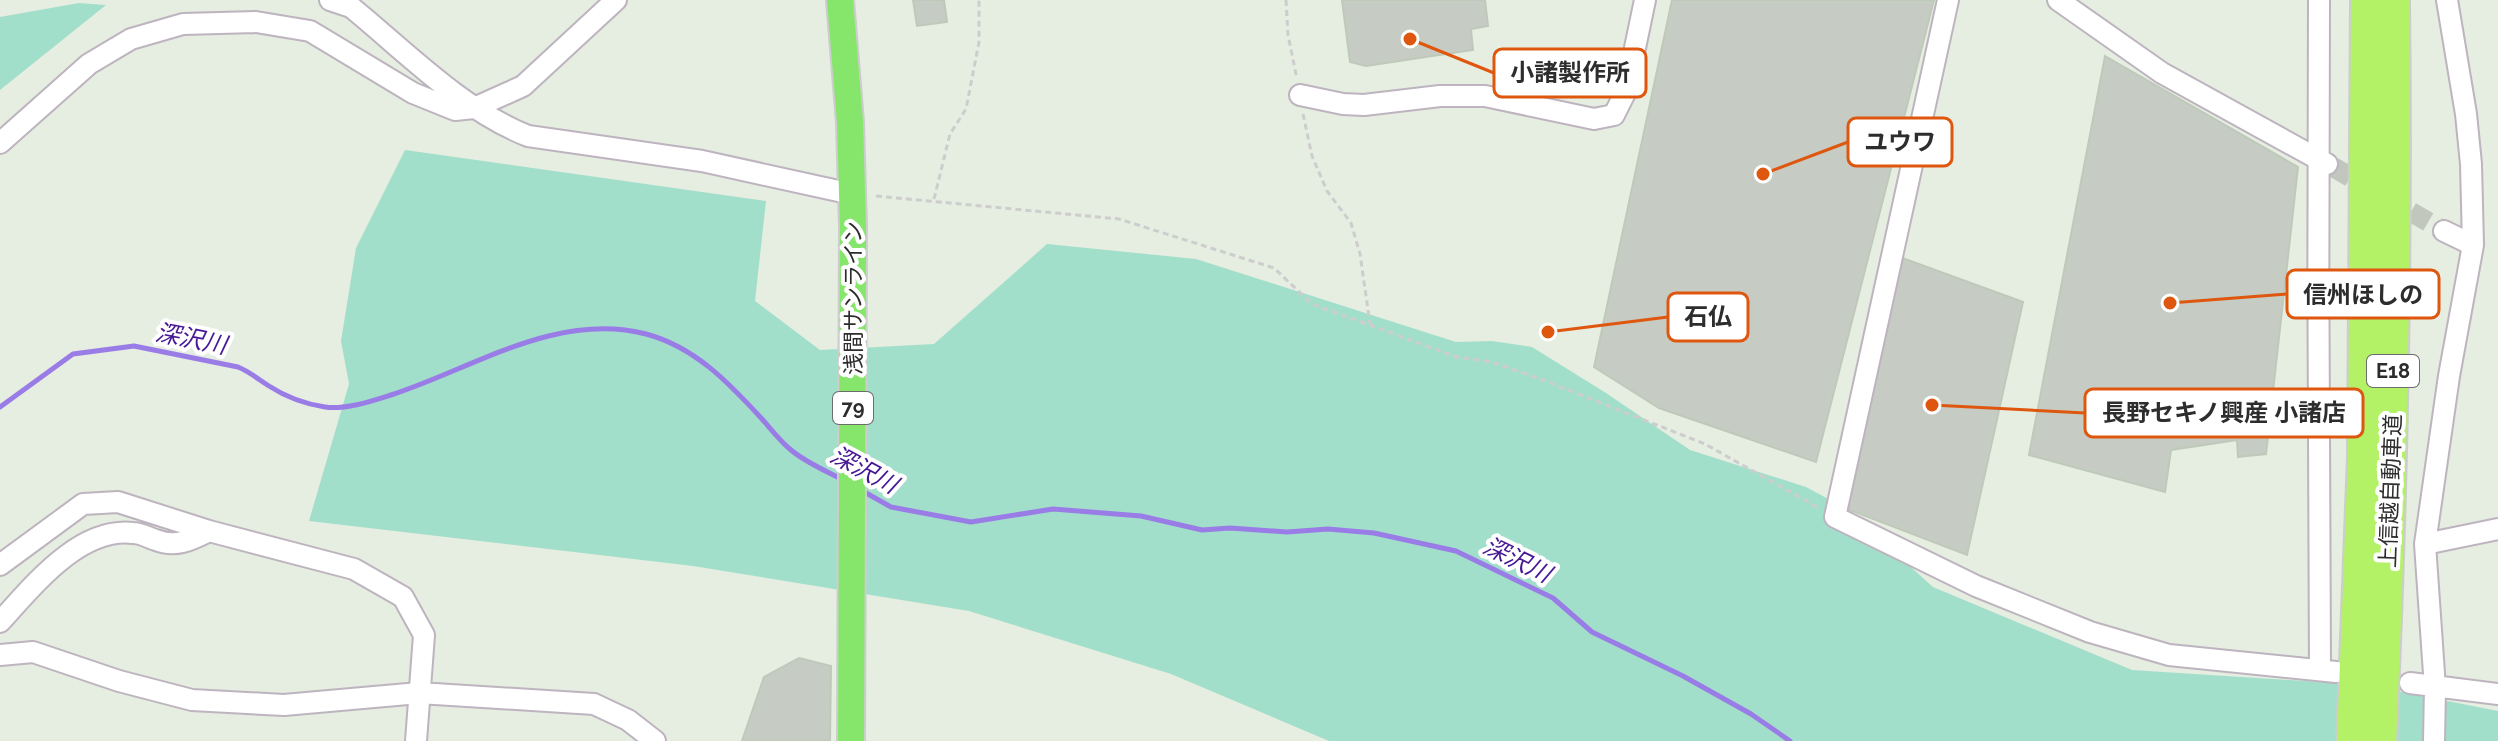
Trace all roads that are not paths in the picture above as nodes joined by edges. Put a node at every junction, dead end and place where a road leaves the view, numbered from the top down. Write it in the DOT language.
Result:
graph roads {
  1 [pos="330,0"];
  2 [pos="616,0"];
  3 [pos="840,0"];
  4 [pos="1645,0"];
  5 [pos="1948,0"];
  6 [pos="2058,0"];
  7 [pos="2319,0"];
  8 [pos="2366,0"];
  9 [pos="2394,0"];
  10 [pos="2447,0"];
  11 [pos="1300,95"];
  12 [pos="474,108"];
  13 [pos="0,143"];
  14 [pos="2327,164"];
  15 [pos="852,194"];
  16 [pos="2444,231"];
  17 [pos="2473,245"];
  18 [pos="2498,529"];
  19 [pos="209,531"];
  20 [pos="2425,544"];
  21 [pos="0,565"];
  22 [pos="0,622"];
  23 [pos="0,655"];
  24 [pos="2410,683"];
  25 [pos="2435,688"];
  26 [pos="419,693"];
  27 [pos="2498,694"];
  28 [pos="416,741"];
  29 [pos="655,741"];
  30 [pos="851,741"];
  31 [pos="2352,741"];
  32 [pos="2381,741"];
  33 [pos="2434,741"];
  1 -- 12 [label="street"];
  2 -- 12 [label="street"];
  3 -- 15 [label="main road, 浅間サンライン / 79"];
  4 -- 11 [label="street"];
  5 -- 14 [label="street"];
  6 -- 14 [label="street"];
  7 -- 14 [label="street"];
  8 -- 31 [label="highway, 上信越自動車道 / E18"];
  9 -- 32 [label="highway, 上信越自動車道 / E18"];
  10 -- 17 [label="street"];
  12 -- 13 [label="street"];
  12 -- 15 [label="street"];
  15 -- 30 [label="main road, 浅間サンライン / 79"];
  16 -- 17 [label="street"];
  17 -- 20 [label="street"];
  18 -- 20 [label="street"];
  19 -- 21 [label="street"];
  19 -- 22 [label="street"];
  19 -- 26 [label="street"];
  20 -- 25 [label="street"];
  23 -- 26 [label="street"];
  24 -- 25 [label="street"];
  25 -- 27 [label="street"];
  25 -- 33 [label="street"];
  26 -- 28 [label="street"];
  26 -- 29 [label="street"];
}
